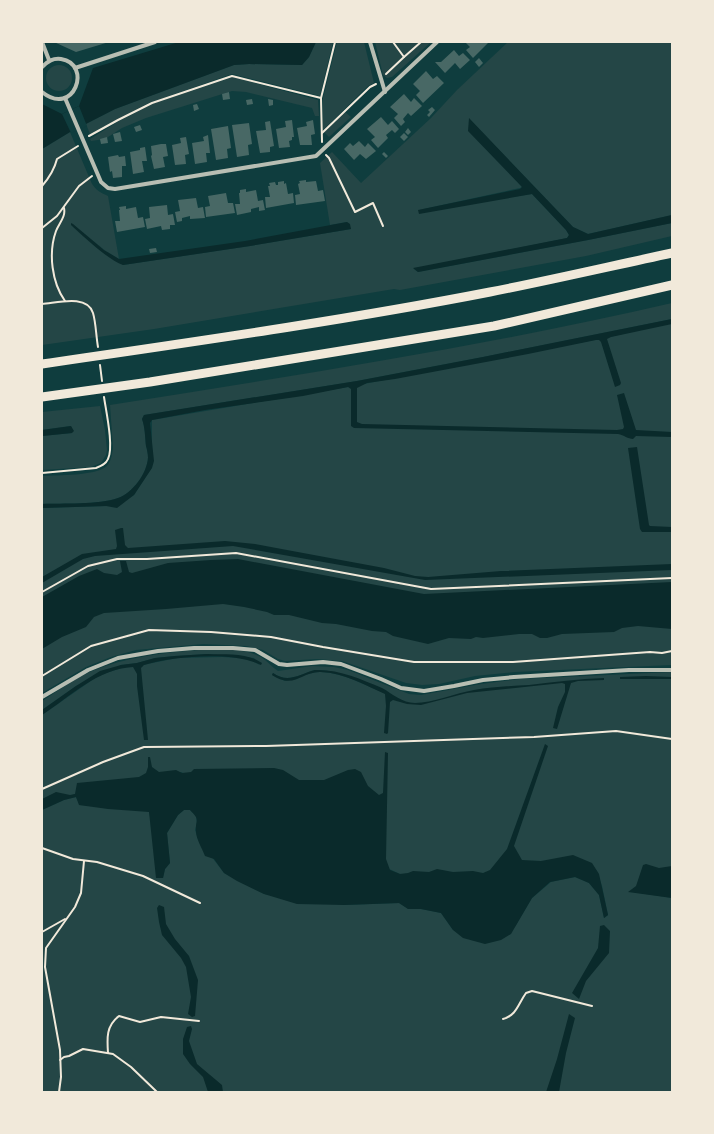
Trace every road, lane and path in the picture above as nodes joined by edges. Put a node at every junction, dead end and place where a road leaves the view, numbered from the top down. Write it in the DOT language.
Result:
graph roads {
  1 [pos="42,42"];
  2 [pos="155,42"];
  3 [pos="335,42"];
  4 [pos="370,42"];
  5 [pos="393,42"];
  6 [pos="421,42"];
  7 [pos="437,42"];
  8 [pos="404,57"];
  9 [pos="49,60"];
  10 [pos="42,67"];
  11 [pos="75,68"];
  12 [pos="381,79"];
  13 [pos="42,92"];
  14 [pos="385,92"];
  15 [pos="64,98"];
  16 [pos="321,98"];
  17 [pos="82,139"];
  18 [pos="323,150"];
  19 [pos="96,174"];
  20 [pos="42,186"];
  21 [pos="64,208"];
  22 [pos="383,226"];
  23 [pos="42,228"];
  24 [pos="671,253"];
  25 [pos="672,285"];
  26 [pos="66,302"];
  27 [pos="42,304"];
  28 [pos="98,349"];
  29 [pos="42,364"];
  30 [pos="100,364"];
  31 [pos="103,387"];
  32 [pos="104,395"];
  33 [pos="42,397"];
  34 [pos="42,473"];
  35 [pos="672,578"];
  36 [pos="42,592"];
  37 [pos="672,651"];
  38 [pos="672,670"];
  39 [pos="42,676"];
  40 [pos="42,697"];
  41 [pos="672,739"];
  42 [pos="42,789"];
  43 [pos="42,848"];
  44 [pos="84,861"];
  45 [pos="200,902"];
  46 [pos="66,919"];
  47 [pos="42,932"];
  48 [pos="592,1006"];
  49 [pos="503,1019"];
  50 [pos="199,1021"];
  51 [pos="108,1053"];
  52 [pos="60,1060"];
  53 [pos="59,1092"];
  54 [pos="157,1092"];
  1 -- 9 [label="street"];
  2 -- 11 [label="street"];
  3 -- 16 [label="path"];
  4 -- 12 [label="street"];
  5 -- 8 [label="path"];
  6 -- 8 [label="path"];
  7 -- 14 [label="street"];
  8 -- 12 [label="path"];
  9 -- 10 [label="street"];
  9 -- 11 [label="street"];
  11 -- 15 [label="street"];
  12 -- 14 [label="street"];
  12 -- 16 [label="path"];
  13 -- 15 [label="street"];
  14 -- 18 [label="street"];
  15 -- 17 [label="street"];
  16 -- 17 [label="path"];
  17 -- 19 [label="street"];
  17 -- 20 [label="path"];
  18 -- 19 [label="street"];
  18 -- 22 [label="path"];
  19 -- 21 [label="path"];
  21 -- 23 [label="path"];
  21 -- 26 [label="path"];
  24 -- 29 [label="highway"];
  25 -- 33 [label="highway"];
  26 -- 27 [label="path"];
  26 -- 28 [label="path"];
  30 -- 31 [label="path"];
  32 -- 34 [label="path"];
  35 -- 36 [label="path"];
  37 -- 39 [label="path"];
  38 -- 40 [label="street"];
  41 -- 42 [label="path"];
  43 -- 44 [label="path"];
  44 -- 45 [label="path"];
  44 -- 46 [label="path"];
  46 -- 47 [label="path"];
  46 -- 52 [label="path"];
  48 -- 49 [label="path"];
  50 -- 51 [label="path"];
  51 -- 52 [label="path"];
  51 -- 54 [label="path"];
  52 -- 53 [label="path"];
}
